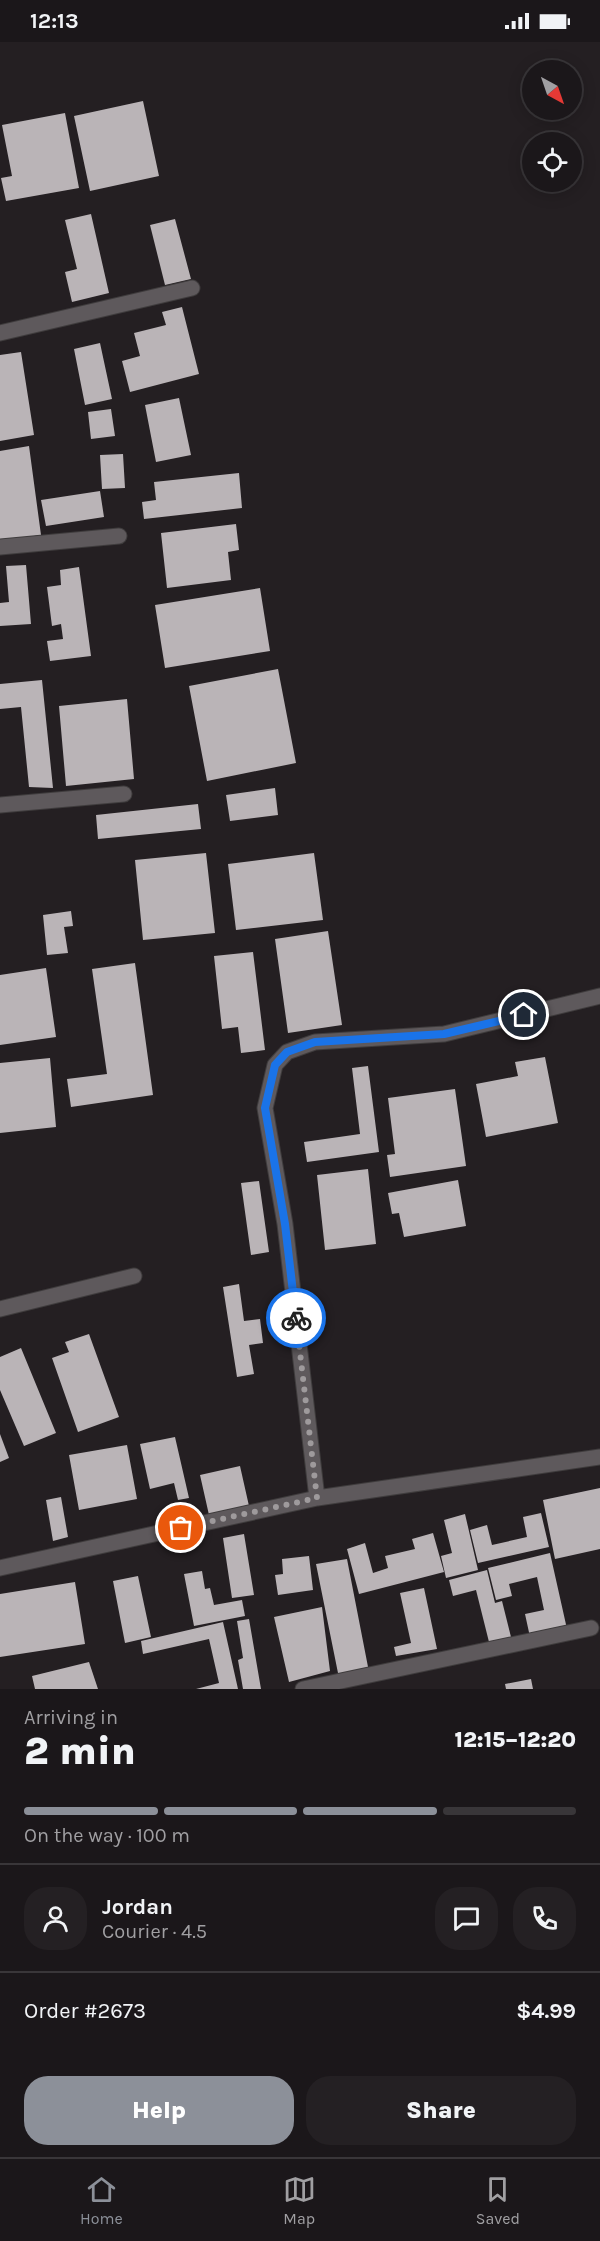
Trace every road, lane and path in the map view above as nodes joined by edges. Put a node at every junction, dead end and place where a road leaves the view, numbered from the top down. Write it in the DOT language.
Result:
graph roads {
  1 [pos="192,288"];
  2 [pos="0,333"];
  3 [pos="119,536"];
  4 [pos="0,547"];
  5 [pos="124,794"];
  6 [pos="0,805"];
  7 [pos="600,996"];
  8 [pos="134,1276"];
  9 [pos="0,1309"];
  10 [pos="600,1457"];
  11 [pos="317,1498"];
  12 [pos="0,1568"];
  13 [pos="591,1628"];
  14 [pos="303,1689"];
  1 -- 2 [label="street"];
  3 -- 4 [label="street"];
  5 -- 6 [label="street"];
  7 -- 11 [label="street"];
  8 -- 9 [label="street"];
  10 -- 11 [label="street"];
  11 -- 12 [label="street"];
  13 -- 14 [label="street"];
}
